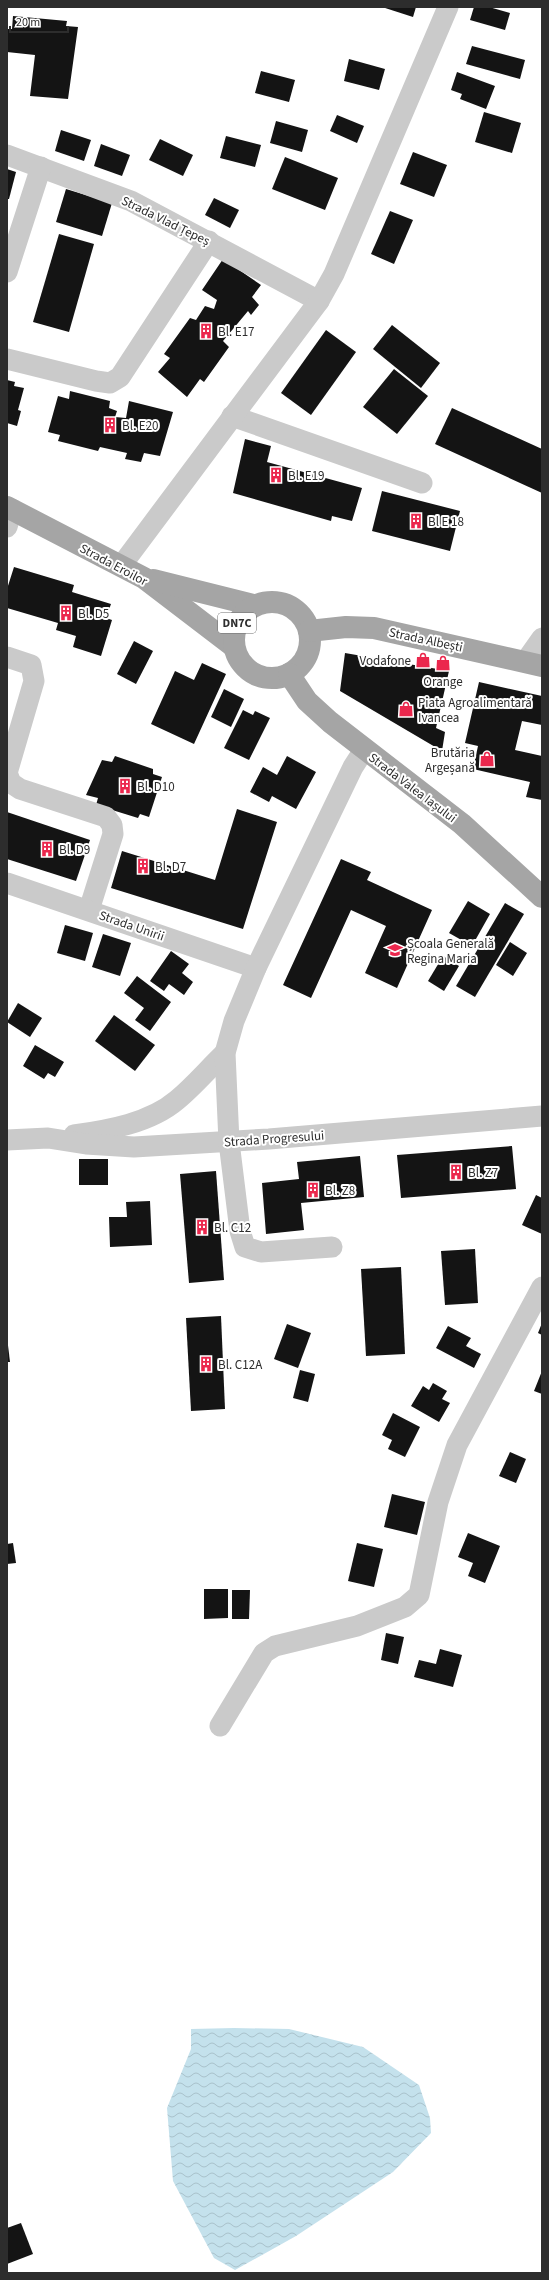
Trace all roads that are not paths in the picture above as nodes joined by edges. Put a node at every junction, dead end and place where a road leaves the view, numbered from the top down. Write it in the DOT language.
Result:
graph roads {
  1 [pos="448,7"];
  2 [pos="7,155"];
  3 [pos="41,167"];
  4 [pos="209,241"];
  5 [pos="7,272"];
  6 [pos="318,301"];
  7 [pos="7,359"];
  8 [pos="232,416"];
  9 [pos="422,483"];
  10 [pos="9,514"];
  11 [pos="121,566"];
  12 [pos="144,578"];
  13 [pos="253,606"];
  14 [pos="309,631"];
  15 [pos="542,638"];
  16 [pos="233,646"];
  17 [pos="7,657"];
  18 [pos="534,664"];
  19 [pos="289,674"];
  20 [pos="364,750"];
  21 [pos="7,773"];
  22 [pos="7,883"];
  23 [pos="542,897"];
  24 [pos="89,910"];
  25 [pos="256,968"];
  26 [pos="225,1053"];
  27 [pos="542,1116"];
  28 [pos="48,1138"];
  29 [pos="7,1140"];
  30 [pos="229,1142"];
  31 [pos="332,1246"];
  32 [pos="542,1288"];
  33 [pos="220,1726"];
  1 -- 6 [label="street"];
  2 -- 3 [label="street, Strada Vlad Țepeș"];
  3 -- 4 [label="street, Strada Vlad Țepeș"];
  3 -- 5 [label="street"];
  4 -- 6 [label="street, Strada Vlad Țepeș"];
  4 -- 7 [label="street"];
  6 -- 8 [label="street"];
  8 -- 9 [label="street"];
  8 -- 11 [label="street"];
  10 -- 11 [label="main road, Strada Eroilor / DN7C"];
  11 -- 12 [label="main road, Strada Eroilor / DN7C"];
  12 -- 13 [label="main road"];
  12 -- 16 [label="main road, Strada Eroilor / DN7C"];
  13 -- 14 [label="main road, DN7C"];
  13 -- 16 [label="main road, DN7C"];
  14 -- 18 [label="main road, Strada Albești"];
  14 -- 19 [label="main road"];
  15 -- 18 [label="street"];
  16 -- 19 [label="main road, DN7C"];
  17 -- 21 [label="street"];
  19 -- 20 [label="main road, Strada Valea Iașului"];
  20 -- 23 [label="main road, Strada Valea Iașului"];
  20 -- 25 [label="street"];
  21 -- 24 [label="street"];
  22 -- 24 [label="street, Strada Unirii"];
  24 -- 25 [label="street, Strada Unirii"];
  25 -- 26 [label="street"];
  26 -- 28 [label="street"];
  26 -- 30 [label="street"];
  27 -- 30 [label="street, Strada Progresului"];
  28 -- 29 [label="street, Strada Progresului"];
  28 -- 30 [label="street, Strada Progresului"];
  30 -- 31 [label="street"];
  32 -- 33 [label="street"];
}
